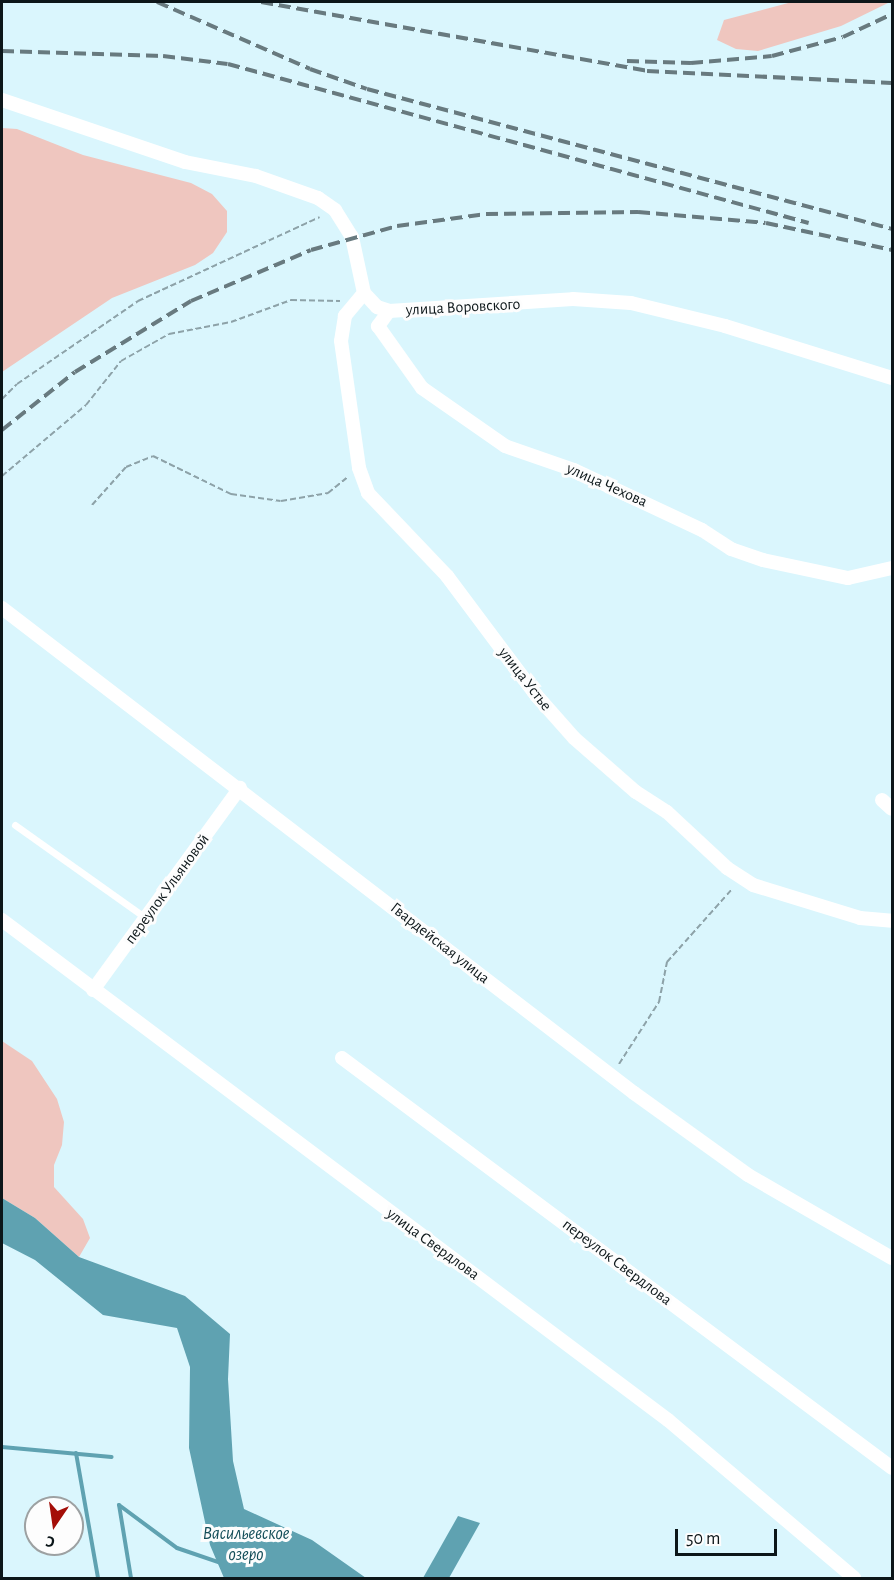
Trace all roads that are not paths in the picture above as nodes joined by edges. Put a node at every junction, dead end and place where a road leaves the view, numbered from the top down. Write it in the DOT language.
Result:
graph roads {
  1 [pos="2,100"];
  2 [pos="364,292"];
  3 [pos="389,310"];
  4 [pos="892,378"];
  5 [pos="892,568"];
  6 [pos="2,608"];
  7 [pos="240,788"];
  8 [pos="882,800"];
  9 [pos="892,809"];
  10 [pos="15,825"];
  11 [pos="146,918"];
  12 [pos="2,921"];
  13 [pos="892,921"];
  14 [pos="93,990"];
  15 [pos="342,1058"];
  16 [pos="892,1258"];
  17 [pos="892,1468"];
  18 [pos="854,1578"];
  1 -- 2 [label="street"];
  2 -- 3 [label="street, улица Воровского"];
  2 -- 13 [label="street, улица Устье"];
  3 -- 4 [label="street, улица Воровского"];
  3 -- 5 [label="street, улица Чехова"];
  6 -- 7 [label="street, Гвардейская улица"];
  7 -- 11 [label="street, переулок Ульяновой"];
  7 -- 16 [label="street, Гвардейская улица"];
  8 -- 9 [label="street"];
  10 -- 11 [label="lane"];
  11 -- 14 [label="street, переулок Ульяновой"];
  12 -- 14 [label="street, улица Свердлова"];
  14 -- 18 [label="street, улица Свердлова"];
  15 -- 17 [label="street, переулок Свердлова"];
}
